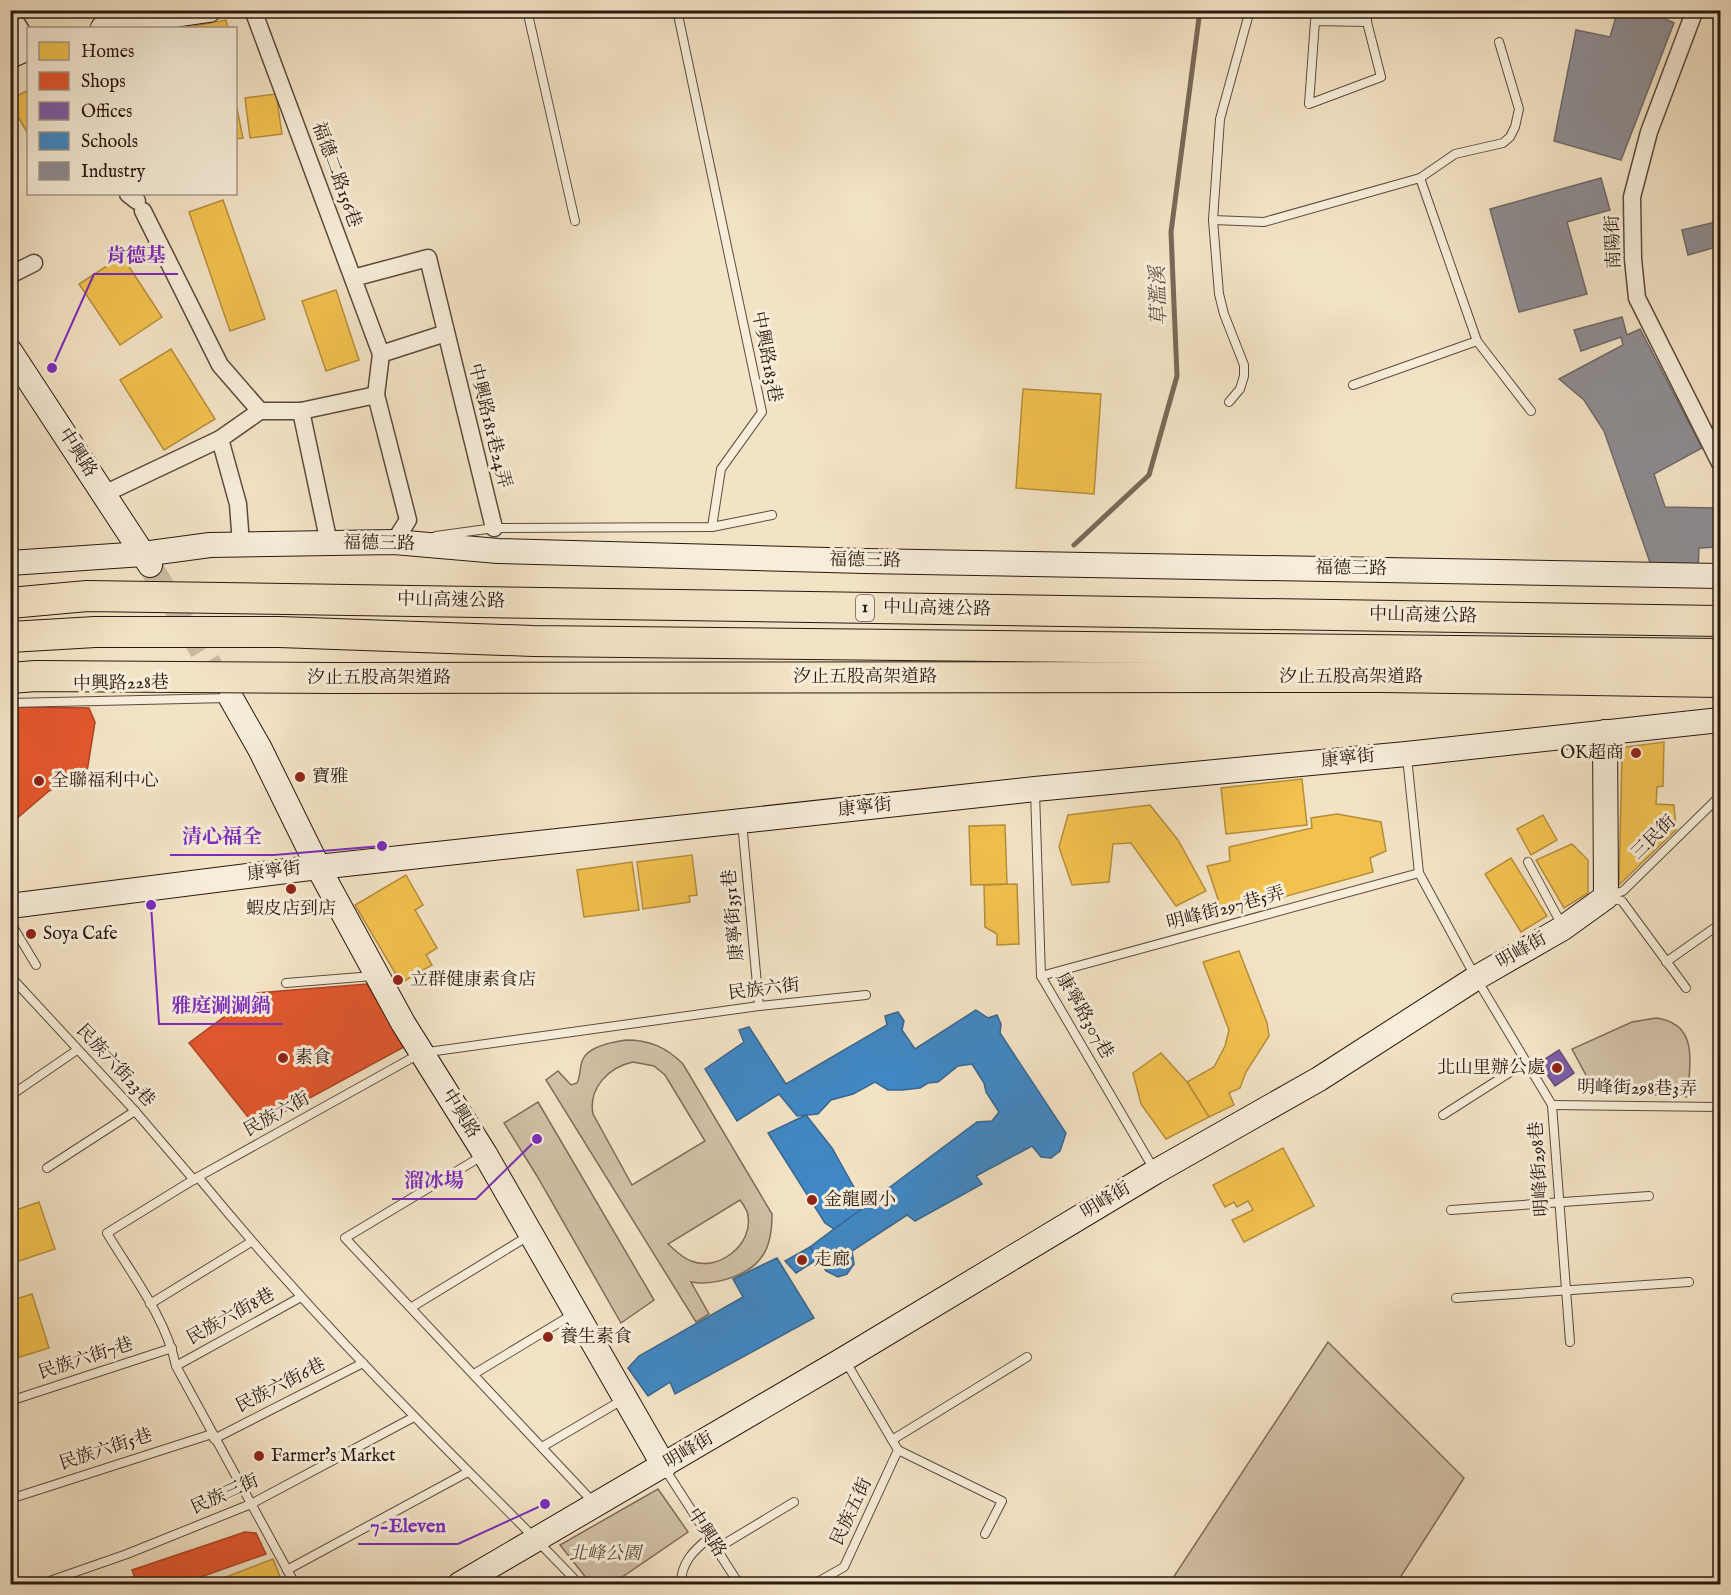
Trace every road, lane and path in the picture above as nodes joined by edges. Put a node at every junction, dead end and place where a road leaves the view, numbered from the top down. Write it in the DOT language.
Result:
graph roads {
  1 [pos="209,10"];
  2 [pos="253,10"];
  3 [pos="527,10"];
  4 [pos="677,10"];
  5 [pos="1250,10"];
  6 [pos="1367,10"];
  7 [pos="1695,10"];
  8 [pos="10,13"];
  9 [pos="1367,22"];
  10 [pos="107,27"];
  11 [pos="27,39"];
  12 [pos="1499,42"];
  13 [pos="27,48"];
  14 [pos="10,56"];
  15 [pos="1420,178"];
  16 [pos="136,202"];
  17 [pos="1213,220"];
  18 [pos="575,221"];
  19 [pos="34,263"];
  20 [pos="10,275"];
  21 [pos="353,278"];
  22 [pos="446,333"];
  23 [pos="1477,341"];
  24 [pos="10,351"];
  25 [pos="381,354"];
  26 [pos="1353,385"];
  27 [pos="376,395"];
  28 [pos="1229,402"];
  29 [pos="260,411"];
  30 [pos="301,411"];
  31 [pos="1531,411"];
  32 [pos="220,439"];
  33 [pos="1720,464"];
  34 [pos="104,494"];
  35 [pos="772,515"];
  36 [pos="712,527"];
  37 [pos="495,528"];
  38 [pos="394,542"];
  39 [pos="329,543"];
  40 [pos="241,544"];
  41 [pos="148,562"];
  42 [pos="10,563"];
  43 [pos="1720,576"];
  44 [pos="10,603"];
  45 [pos="1720,621"];
  46 [pos="10,637"];
  47 [pos="1720,654"];
  48 [pos="10,678"];
  49 [pos="1720,682"];
  50 [pos="231,698"];
  51 [pos="10,703"];
  52 [pos="1720,720"];
  53 [pos="1605,732"];
  54 [pos="1406,754"];
  55 [pos="1035,789"];
  56 [pos="1720,795"];
  57 [pos="742,821"];
  58 [pos="1528,862"];
  59 [pos="318,867"];
  60 [pos="1419,873"];
  61 [pos="1606,897"];
  62 [pos="10,906"];
  63 [pos="10,922"];
  64 [pos="1720,924"];
  65 [pos="1563,927"];
  66 [pos="1666,962"];
  67 [pos="36,964"];
  68 [pos="377,975"];
  69 [pos="10,976"];
  70 [pos="1041,976"];
  71 [pos="1476,978"];
  72 [pos="286,983"];
  73 [pos="1686,988"];
  74 [pos="866,995"];
  75 [pos="759,1006"];
  76 [pos="77,1050"];
  77 [pos="421,1053"];
  78 [pos="1526,1062"];
  79 [pos="10,1096"];
  80 [pos="1552,1105"];
  81 [pos="1720,1110"];
  82 [pos="135,1111"];
  83 [pos="1443,1115"];
  84 [pos="485,1154"];
  85 [pos="47,1168"];
  86 [pos="1155,1172"];
  87 [pos="196,1179"];
  88 [pos="1649,1196"];
  89 [pos="1559,1202"];
  90 [pos="1450,1210"];
  91 [pos="530,1235"];
  92 [pos="251,1242"];
  93 [pos="1689,1282"];
  94 [pos="1566,1291"];
  95 [pos="301,1297"];
  96 [pos="1456,1298"];
  97 [pos="150,1304"];
  98 [pos="412,1307"];
  99 [pos="575,1313"];
  100 [pos="1570,1342"];
  101 [pos="172,1348"];
  102 [pos="1027,1358"];
  103 [pos="844,1359"];
  104 [pos="363,1363"];
  105 [pos="176,1366"];
  106 [pos="474,1374"];
  107 [pos="624,1399"];
  108 [pos="10,1401"];
  109 [pos="414,1416"];
  110 [pos="213,1436"];
  111 [pos="892,1440"];
  112 [pos="542,1447"];
  113 [pos="898,1450"];
  114 [pos="664,1466"];
  115 [pos="468,1472"];
  116 [pos="10,1499"];
  117 [pos="794,1502"];
  118 [pos="251,1504"];
  119 [pos="597,1505"];
  120 [pos="985,1534"];
  121 [pos="709,1538"];
  122 [pos="537,1540"];
  123 [pos="716,1549"];
  124 [pos="287,1570"];
  125 [pos="41,1584"];
  126 [pos="295,1584"];
  127 [pos="460,1584"];
  128 [pos="579,1584"];
  129 [pos="681,1584"];
  130 [pos="739,1584"];
  131 [pos="814,1584"];
  1 -- 10 [label="street"];
  2 -- 21 [label="street, 福德二路156巷"];
  3 -- 18 [label="lane"];
  4 -- 36 [label="lane, 中興路183巷"];
  5 -- 17 [label="lane"];
  6 -- 9 [label="lane"];
  7 -- 33 [label="street, 南陽街"];
  8 -- 11 [label="street"];
  9 -- 9 [label="lane"];
  12 -- 15 [label="lane"];
  13 -- 14 [label="street"];
  15 -- 17 [label="lane"];
  15 -- 23 [label="lane"];
  16 -- 29 [label="street"];
  17 -- 28 [label="lane"];
  19 -- 20 [label="street"];
  21 -- 22 [label="street, 中興路181巷24弄"];
  21 -- 25 [label="street, 福德二路156巷"];
  22 -- 25 [label="street"];
  22 -- 37 [label="street, 中興路181巷24弄"];
  23 -- 26 [label="lane"];
  23 -- 31 [label="lane"];
  24 -- 34 [label="street, 中興路"];
  25 -- 27 [label="street"];
  27 -- 30 [label="street"];
  27 -- 38 [label="street"];
  29 -- 30 [label="street"];
  29 -- 32 [label="street"];
  30 -- 39 [label="street"];
  32 -- 34 [label="street"];
  32 -- 40 [label="street"];
  34 -- 41 [label="street, 中興路"];
  35 -- 36 [label="lane"];
  36 -- 37 [label="lane"];
  37 -- 38 [label="lane"];
  38 -- 39 [label="street, 福德三路"];
  38 -- 43 [label="street, 福德三路"];
  39 -- 40 [label="street, 福德三路"];
  40 -- 41 [label="street, 福德三路"];
  41 -- 42 [label="street, 福德三路"];
  44 -- 45 [label="highway, 中山高速公路 / 1"];
  46 -- 47 [label="highway, 中山高速公路 / 1, bridge"];
  48 -- 49 [label="highway, 汐止五股高架道路, bridge"];
  50 -- 51 [label="lane, 中興路228巷"];
  50 -- 59 [label="street, 中興路"];
  52 -- 53 [label="street, 康寧街"];
  53 -- 54 [label="street, 康寧街"];
  53 -- 61 [label="street"];
  54 -- 55 [label="street, 康寧街"];
  54 -- 60 [label="lane"];
  55 -- 57 [label="street, 康寧街"];
  55 -- 70 [label="lane, 康寧路307巷"];
  56 -- 61 [label="lane, 三民街"];
  57 -- 59 [label="street, 康寧街"];
  57 -- 75 [label="lane, 康寧街351巷"];
  58 -- 65 [label="lane"];
  59 -- 62 [label="street, 康寧街"];
  59 -- 68 [label="street, 中興路"];
  60 -- 70 [label="lane, 明峰街297巷5弄"];
  60 -- 71 [label="lane, 明峰街298巷"];
  61 -- 65 [label="street, 明峰街"];
  61 -- 66 [label="lane"];
  63 -- 67 [label="lane"];
  64 -- 66 [label="lane"];
  65 -- 71 [label="street, 明峰街"];
  66 -- 73 [label="lane"];
  68 -- 72 [label="lane"];
  68 -- 77 [label="street, 中興路"];
  69 -- 76 [label="lane, 民族六街23巷"];
  70 -- 86 [label="lane, 康寧路307巷"];
  71 -- 78 [label="lane, 明峰街298巷"];
  71 -- 86 [label="street, 明峰街"];
  74 -- 75 [label="lane, 民族六街"];
  75 -- 77 [label="lane, 民族六街"];
  76 -- 79 [label="lane"];
  76 -- 82 [label="lane, 民族六街23巷"];
  77 -- 84 [label="street, 中興路"];
  77 -- 87 [label="lane, 民族六街"];
  78 -- 80 [label="lane, 明峰街298巷"];
  78 -- 83 [label="lane"];
  80 -- 81 [label="lane, 明峰街298巷3弄"];
  80 -- 89 [label="lane, 明峰街298巷"];
  82 -- 85 [label="lane"];
  82 -- 87 [label="lane, 民族六街23巷"];
  84 -- 91 [label="street, 中興路"];
  84 -- 98 [label="lane"];
  86 -- 103 [label="street, 明峰街"];
  87 -- 92 [label="lane, 民族六街23巷"];
  87 -- 97 [label="lane, 民族六街"];
  88 -- 89 [label="lane"];
  89 -- 90 [label="lane"];
  89 -- 94 [label="lane, 明峰街298巷"];
  91 -- 98 [label="lane"];
  91 -- 99 [label="street, 中興路"];
  92 -- 95 [label="lane, 民族六街23巷"];
  92 -- 97 [label="lane"];
  93 -- 94 [label="lane"];
  94 -- 96 [label="lane"];
  94 -- 100 [label="lane, 明峰街298巷"];
  95 -- 104 [label="lane, 民族六街23巷"];
  95 -- 105 [label="lane, 民族六街8巷"];
  97 -- 101 [label="lane, 民族六街"];
  98 -- 106 [label="lane"];
  99 -- 106 [label="lane"];
  99 -- 107 [label="street, 中興路"];
  101 -- 105 [label="lane, 民族六街"];
  101 -- 108 [label="lane, 民族六街7巷"];
  102 -- 111 [label="lane"];
  103 -- 111 [label="lane"];
  103 -- 114 [label="street, 明峰街"];
  104 -- 109 [label="lane, 民族六街23巷"];
  104 -- 110 [label="lane, 民族六街6巷"];
  105 -- 110 [label="lane, 民族六街"];
  106 -- 112 [label="lane"];
  107 -- 112 [label="lane"];
  107 -- 114 [label="street, 中興路"];
  109 -- 115 [label="lane, 民族六街23巷"];
  109 -- 118 [label="lane, 民族三街"];
  110 -- 116 [label="lane, 民族六街5巷"];
  110 -- 118 [label="lane, 民族六街"];
  111 -- 113 [label="lane"];
  112 -- 119 [label="lane"];
  113 -- 120 [label="lane"];
  113 -- 131 [label="lane, 民族五街"];
  114 -- 119 [label="street, 明峰街"];
  114 -- 121 [label="lane, 中興路"];
  115 -- 122 [label="lane, 民族六街23巷"];
  115 -- 124 [label="lane"];
  117 -- 123 [label="lane"];
  118 -- 124 [label="lane, 民族六街"];
  118 -- 125 [label="lane, 民族三街"];
  119 -- 122 [label="street, 明峰街"];
  121 -- 123 [label="lane, 中興路"];
  121 -- 129 [label="lane"];
  122 -- 127 [label="street, 明峰街"];
  122 -- 128 [label="lane, 民族六街23巷"];
  123 -- 130 [label="lane, 中興路"];
  124 -- 126 [label="lane, 民族六街"];
}
